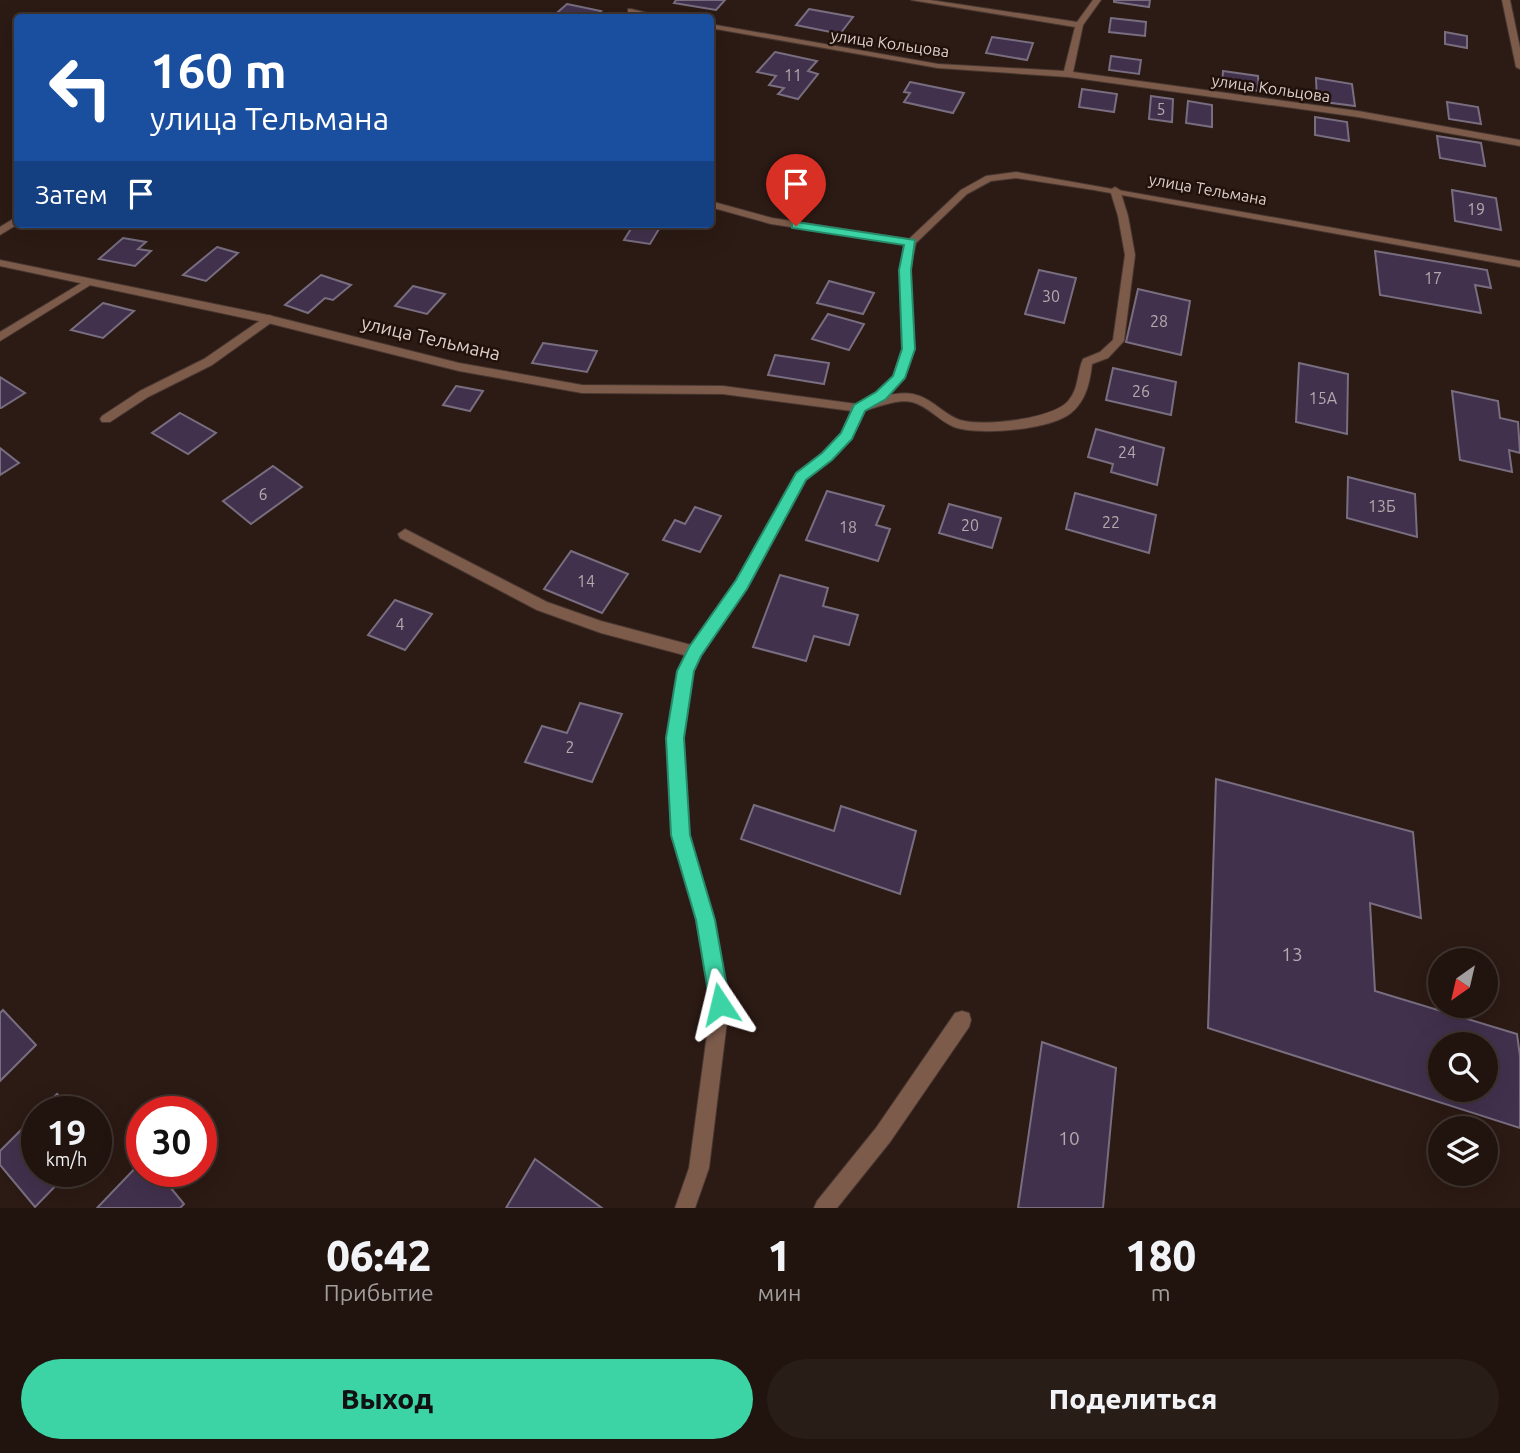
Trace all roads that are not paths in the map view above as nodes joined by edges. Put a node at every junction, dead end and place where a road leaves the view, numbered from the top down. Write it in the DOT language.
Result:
graph roads {
  1 [pos="915,0"];
  2 [pos="1097,0"];
  3 [pos="1506,0"];
  4 [pos="631,11"];
  5 [pos="645,14"];
  6 [pos="1079,25"];
  7 [pos="714,27"];
  8 [pos="1520,66"];
  9 [pos="1068,75"];
  10 [pos="1520,143"];
  11 [pos="1115,190"];
  12 [pos="714,205"];
  13 [pos="911,242"];
  14 [pos="0,263"];
  15 [pos="1520,264"];
  16 [pos="88,282"];
  17 [pos="268,319"];
  18 [pos="0,337"];
  19 [pos="859,408"];
  20 [pos="106,419"];
  21 [pos="405,534"];
  22 [pos="695,652"];
  23 [pos="962,1020"];
  24 [pos="685,1208"];
  25 [pos="824,1208"];
  1 -- 6 [label="street"];
  2 -- 6 [label="street"];
  3 -- 8 [label="street"];
  4 -- 5 [label="street"];
  6 -- 9 [label="street"];
  7 -- 9 [label="street, улица Кольцoва"];
  9 -- 10 [label="street, улица Кольцова"];
  11 -- 13 [label="street, улица Тельмана"];
  11 -- 15 [label="street, улица Тельмана"];
  11 -- 19 [label="street"];
  12 -- 13 [label="street"];
  13 -- 19 [label="street"];
  14 -- 16 [label="street, улица Тельмана"];
  16 -- 17 [label="street, улица Тельмана"];
  16 -- 18 [label="street"];
  17 -- 19 [label="street, улица Тельмана"];
  17 -- 20 [label="street"];
  19 -- 22 [label="street"];
  21 -- 22 [label="street"];
  22 -- 24 [label="street"];
  23 -- 25 [label="street"];
}
